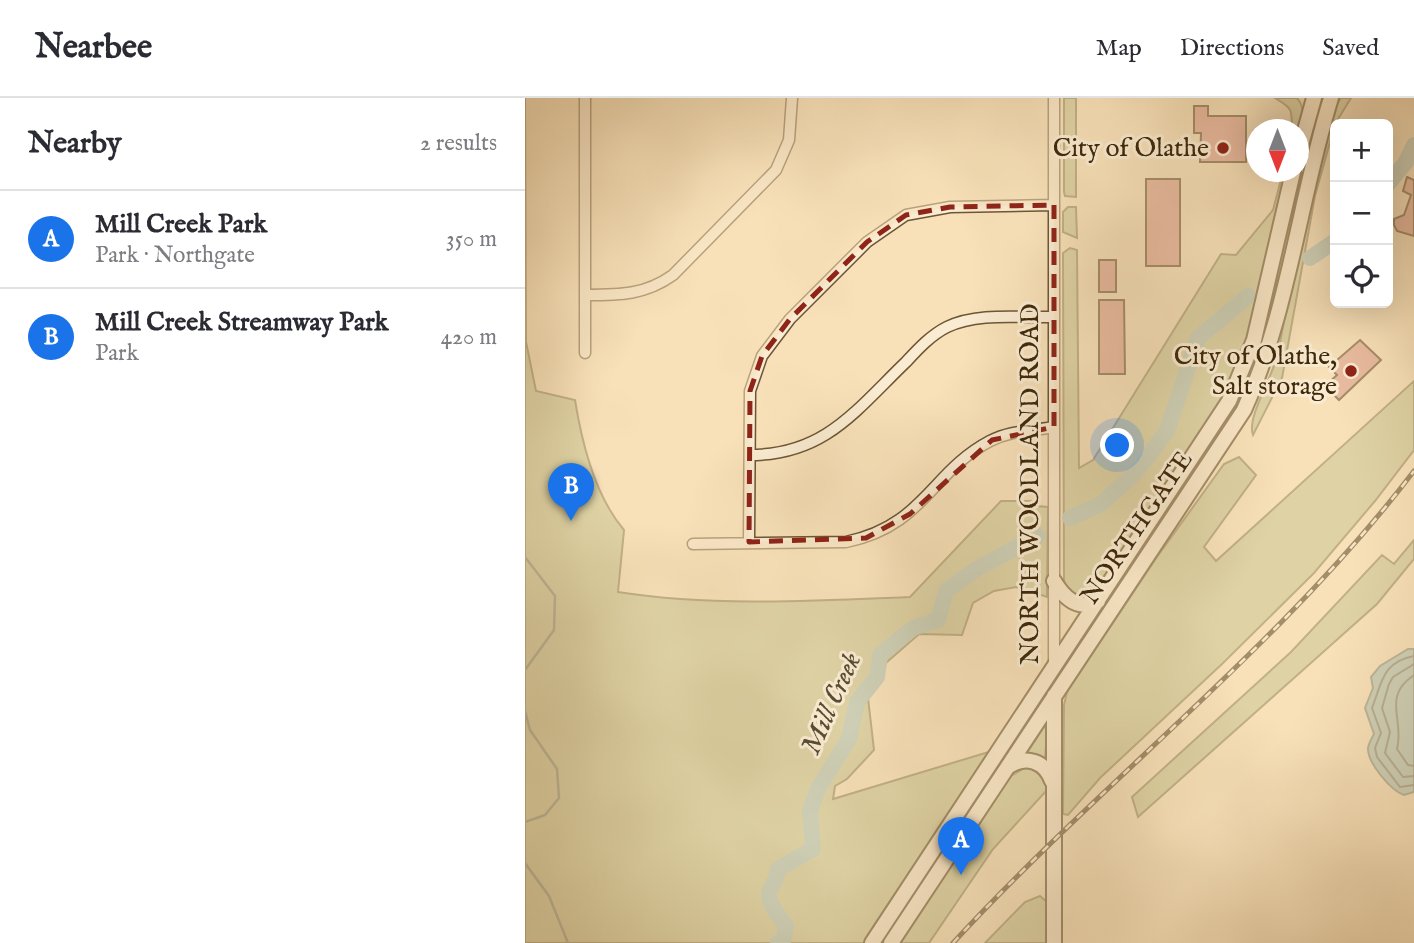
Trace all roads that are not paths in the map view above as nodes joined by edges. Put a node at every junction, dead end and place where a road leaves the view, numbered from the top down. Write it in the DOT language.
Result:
graph roads {
  1 [pos="585,98"];
  2 [pos="792,98"];
  3 [pos="1054,98"];
  4 [pos="1314,98"];
  5 [pos="1331,98"];
  6 [pos="1308,119"];
  7 [pos="1291,182"];
  8 [pos="1054,205"];
  9 [pos="586,295"];
  10 [pos="1054,317"];
  11 [pos="585,353"];
  12 [pos="1054,427"];
  13 [pos="750,455"];
  14 [pos="749,542"];
  15 [pos="694,544"];
  16 [pos="1054,581"];
  17 [pos="1098,601"];
  18 [pos="1054,667"];
  19 [pos="1054,697"];
  20 [pos="1009,766"];
  21 [pos="1053,786"];
  22 [pos="871,943"];
  23 [pos="891,943"];
  24 [pos="1054,943"];
  1 -- 9 [label="street"];
  2 -- 9 [label="street"];
  3 -- 8 [label="street, NORTH WOODLAND ROAD"];
  4 -- 6 [label="main road"];
  5 -- 19 [label="main road, NORTHGATE"];
  7 -- 17 [label="main road, NORTHGATE"];
  8 -- 10 [label="street, NORTH WOODLAND ROAD"];
  8 -- 13 [label="street"];
  9 -- 11 [label="street"];
  10 -- 12 [label="street, NORTH WOODLAND ROAD"];
  10 -- 13 [label="street"];
  12 -- 14 [label="street"];
  12 -- 16 [label="street, NORTH WOODLAND ROAD"];
  13 -- 14 [label="street"];
  14 -- 15 [label="street"];
  16 -- 17 [label="main road"];
  16 -- 18 [label="street, NORTH WOODLAND ROAD"];
  17 -- 18 [label="main road, NORTHGATE"];
  18 -- 19 [label="main road, NORTH WOODLAND ROAD"];
  18 -- 22 [label="main road, NORTHGATE"];
  19 -- 20 [label="main road, NORTHGATE"];
  19 -- 21 [label="main road, NORTH WOODLAND ROAD"];
  20 -- 21 [label="main road"];
  20 -- 23 [label="main road, NORTHGATE"];
  21 -- 24 [label="main road, NORTH WOODLAND ROAD"];
}
